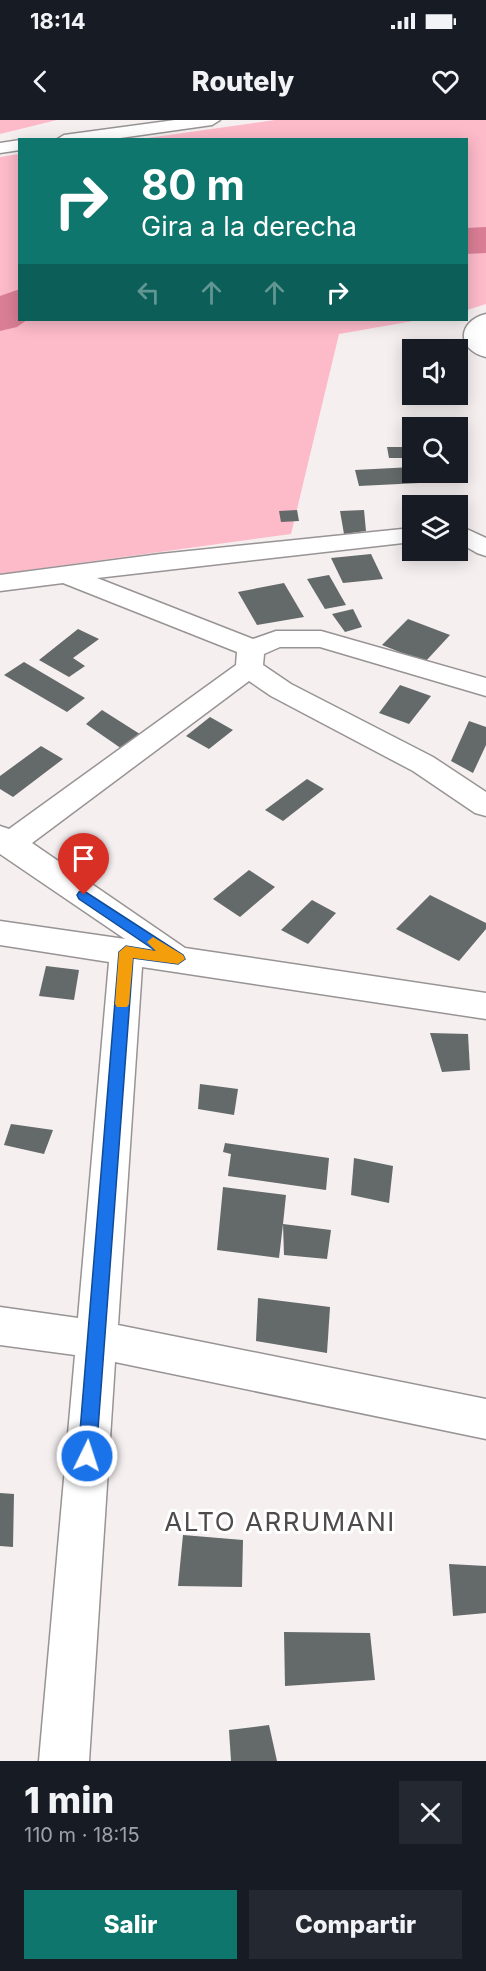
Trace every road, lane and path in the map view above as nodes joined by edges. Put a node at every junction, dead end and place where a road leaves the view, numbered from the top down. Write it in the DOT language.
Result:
graph roads {
  1 [pos="212,120"];
  2 [pos="178,122"];
  3 [pos="77,138"];
  4 [pos="18,145"];
  5 [pos="0,148"];
  6 [pos="486,320"];
  7 [pos="486,351"];
  8 [pos="486,529"];
  9 [pos="468,530"];
  10 [pos="402,536"];
  11 [pos="468,537"];
  12 [pos="486,548"];
  13 [pos="64,574"];
  14 [pos="0,583"];
  15 [pos="252,658"];
  16 [pos="486,687"];
  17 [pos="486,806"];
  18 [pos="4,841"];
  19 [pos="0,933"];
  20 [pos="126,952"];
  21 [pos="178,959"];
  22 [pos="486,1006"];
  23 [pos="0,1326"];
  24 [pos="96,1339"];
  25 [pos="486,1419"];
  26 [pos="64,1761"];
  1 -- 2 [label="street"];
  2 -- 3 [label="street"];
  4 -- 5 [label="street"];
  6 -- 7 [label="street"];
  8 -- 9 [label="street"];
  10 -- 13 [label="street"];
  11 -- 12 [label="street"];
  13 -- 14 [label="street"];
  13 -- 15 [label="street"];
  15 -- 16 [label="street"];
  15 -- 17 [label="street"];
  15 -- 18 [label="street"];
  18 -- 21 [label="street"];
  19 -- 20 [label="street"];
  20 -- 21 [label="street"];
  20 -- 24 [label="street"];
  21 -- 22 [label="street"];
  23 -- 24 [label="street"];
  24 -- 25 [label="street"];
  24 -- 26 [label="street"];
}
